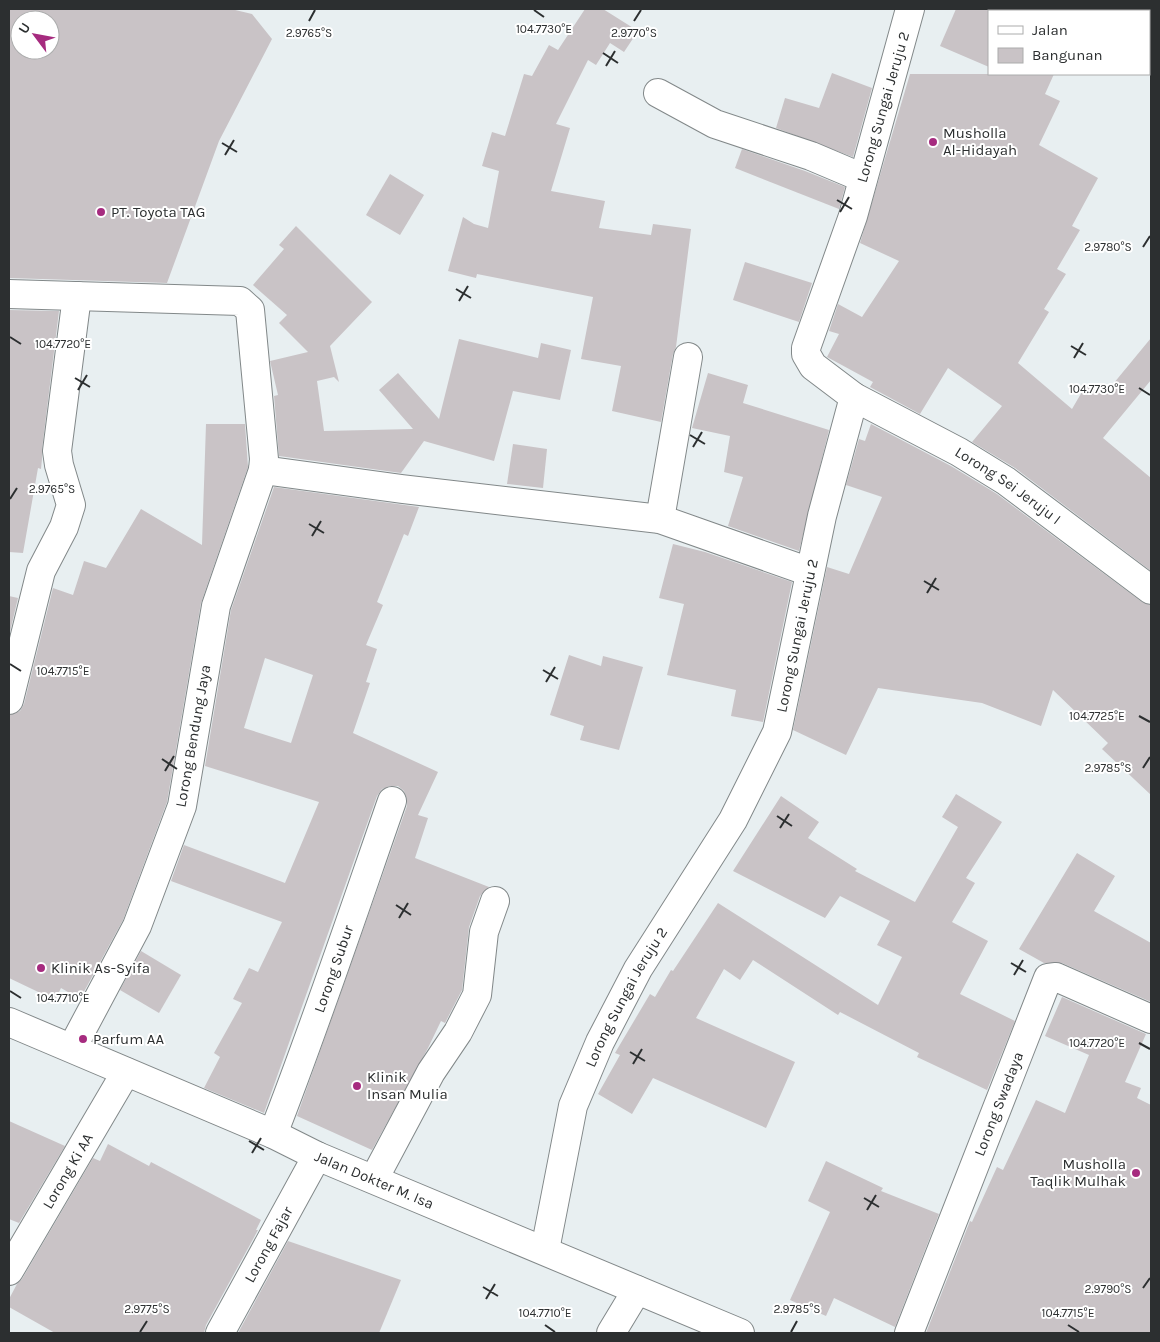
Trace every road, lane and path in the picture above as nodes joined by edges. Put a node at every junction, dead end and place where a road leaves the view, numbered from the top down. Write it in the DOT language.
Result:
graph roads {
  1 [pos="910,9"];
  2 [pos="658,93"];
  3 [pos="863,178"];
  4 [pos="9,294"];
  5 [pos="77,296"];
  6 [pos="688,357"];
  7 [pos="854,397"];
  8 [pos="263,470"];
  9 [pos="660,519"];
  10 [pos="810,572"];
  11 [pos="1151,590"];
  12 [pos="9,700"];
  13 [pos="392,802"];
  14 [pos="495,901"];
  15 [pos="1151,1019"];
  16 [pos="9,1022"];
  17 [pos="72,1048"];
  18 [pos="126,1072"];
  19 [pos="273,1134"];
  20 [pos="317,1156"];
  21 [pos="374,1179"];
  22 [pos="545,1250"];
  23 [pos="9,1271"];
  24 [pos="637,1290"];
  25 [pos="220,1333"];
  26 [pos="611,1333"];
  27 [pos="740,1333"];
  28 [pos="910,1333"];
  1 -- 3 [label="street, Lorong Sungai Jeruju 2"];
  2 -- 3 [label="street"];
  3 -- 7 [label="street, Lorong Sungai Jeruju 2"];
  4 -- 5 [label="street, Lorong Bendung Jaya"];
  5 -- 8 [label="street, Lorong Bendung Jaya"];
  5 -- 12 [label="street"];
  6 -- 9 [label="street"];
  7 -- 10 [label="street, Lorong Sungai Jeruju 2"];
  7 -- 11 [label="street, Lorong Sei Jeruju I"];
  8 -- 9 [label="street"];
  8 -- 17 [label="street, Lorong Bendung Jaya"];
  9 -- 10 [label="street"];
  10 -- 22 [label="street, Lorong Sungai Jeruju 2"];
  13 -- 19 [label="street, Lorong Subur"];
  14 -- 21 [label="street"];
  15 -- 28 [label="street, Lorong Swadaya"];
  16 -- 17 [label="street, Jalan Dokter M. Isa"];
  17 -- 18 [label="street, Jalan Dokter M. Isa"];
  18 -- 19 [label="street, Jalan Dokter M. Isa"];
  18 -- 23 [label="street, Lorong Ki AA"];
  19 -- 20 [label="street, Jalan Dokter M. Isa"];
  20 -- 21 [label="street, Jalan Dokter M. Isa"];
  20 -- 25 [label="street, Lorong Fajar"];
  21 -- 22 [label="street, Jalan Dokter M. Isa"];
  22 -- 24 [label="street, Jalan Dokter M. Isa"];
  24 -- 26 [label="street"];
  24 -- 27 [label="street, Jalan Dokter M. Isa"];
}
